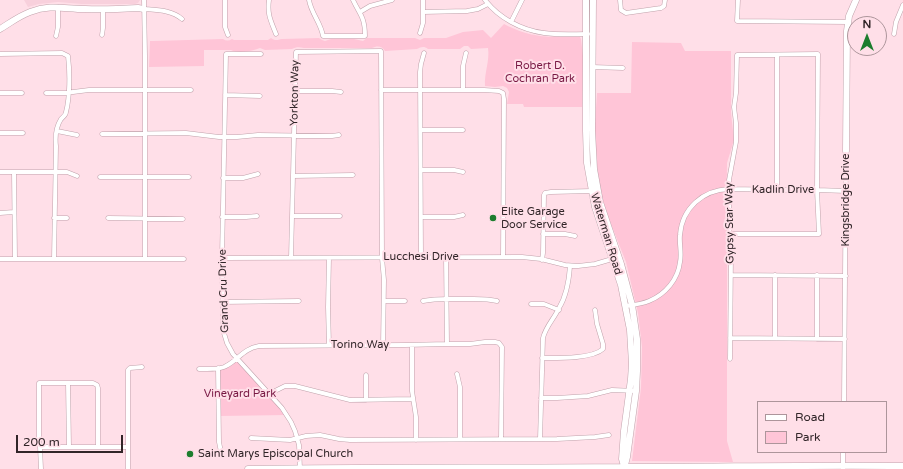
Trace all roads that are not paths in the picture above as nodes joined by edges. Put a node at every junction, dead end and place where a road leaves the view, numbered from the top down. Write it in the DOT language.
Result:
graph roads {
  1 [pos="144,0"];
  2 [pos="225,0"];
  3 [pos="269,0"];
  4 [pos="309,0"];
  5 [pos="353,0"];
  6 [pos="392,0"];
  7 [pos="423,0"];
  8 [pos="522,0"];
  9 [pos="586,0"];
  10 [pos="593,0"];
  11 [pos="620,0"];
  12 [pos="665,0"];
  13 [pos="738,0"];
  14 [pos="856,0"];
  15 [pos="486,2"];
  16 [pos="903,5"];
  17 [pos="58,7"];
  18 [pos="103,9"];
  19 [pos="144,9"];
  20 [pos="360,12"];
  21 [pos="423,12"];
  22 [pos="850,16"];
  23 [pos="901,16"];
  24 [pos="182,19"];
  25 [pos="511,22"];
  26 [pos="847,22"];
  27 [pos="0,29"];
  28 [pos="847,30"];
  29 [pos="420,33"];
  30 [pos="276,34"];
  31 [pos="590,34"];
  32 [pos="894,34"];
  33 [pos="102,35"];
  34 [pos="228,35"];
  35 [pos="56,36"];
  36 [pos="424,53"];
  37 [pos="466,53"];
  38 [pos="0,54"];
  39 [pos="261,54"];
  40 [pos="777,55"];
  41 [pos="592,67"];
  42 [pos="623,68"];
  43 [pos="145,90"];
  44 [pos="191,90"];
  45 [pos="381,90"];
  46 [pos="420,90"];
  47 [pos="463,90"];
  48 [pos="295,91"];
  49 [pos="69,92"];
  50 [pos="340,92"];
  51 [pos="0,93"];
  52 [pos="22,93"];
  53 [pos="46,94"];
  54 [pos="225,95"];
  55 [pos="260,96"];
  56 [pos="421,130"];
  57 [pos="463,130"];
  58 [pos="57,131"];
  59 [pos="0,133"];
  60 [pos="22,133"];
  61 [pos="102,134"];
  62 [pos="145,134"];
  63 [pos="294,135"];
  64 [pos="339,135"];
  65 [pos="77,136"];
  66 [pos="224,137"];
  67 [pos="846,151"];
  68 [pos="421,170"];
  69 [pos="0,172"];
  70 [pos="14,172"];
  71 [pos="55,172"];
  72 [pos="463,172"];
  73 [pos="258,174"];
  74 [pos="353,175"];
  75 [pos="77,176"];
  76 [pos="293,176"];
  77 [pos="100,177"];
  78 [pos="145,177"];
  79 [pos="189,177"];
  80 [pos="223,178"];
  81 [pos="729,189"];
  82 [pos="777,190"];
  83 [pos="817,190"];
  84 [pos="592,191"];
  85 [pos="846,191"];
  86 [pos="14,212"];
  87 [pos="0,213"];
  88 [pos="463,215"];
  89 [pos="257,216"];
  90 [pos="292,216"];
  91 [pos="340,216"];
  92 [pos="222,217"];
  93 [pos="421,217"];
  94 [pos="54,218"];
  95 [pos="67,218"];
  96 [pos="108,218"];
  97 [pos="145,219"];
  98 [pos="183,219"];
  99 [pos="543,234"];
  100 [pos="729,234"];
  101 [pos="575,236"];
  102 [pos="421,257"];
  103 [pos="446,257"];
  104 [pos="503,257"];
  105 [pos="145,258"];
  106 [pos="222,258"];
  107 [pos="291,258"];
  108 [pos="329,258"];
  109 [pos="382,258"];
  110 [pos="616,258"];
  111 [pos="0,259"];
  112 [pos="15,259"];
  113 [pos="54,259"];
  114 [pos="184,259"];
  115 [pos="542,260"];
  116 [pos="570,266"];
  117 [pos="731,275"];
  118 [pos="775,275"];
  119 [pos="817,276"];
  120 [pos="846,276"];
  121 [pos="446,299"];
  122 [pos="298,301"];
  123 [pos="384,301"];
  124 [pos="405,301"];
  125 [pos="423,301"];
  126 [pos="497,301"];
  127 [pos="222,302"];
  128 [pos="531,304"];
  129 [pos="629,306"];
  130 [pos="559,310"];
  131 [pos="595,310"];
  132 [pos="730,338"];
  133 [pos="775,338"];
  134 [pos="817,339"];
  135 [pos="845,339"];
  136 [pos="447,344"];
  137 [pos="328,345"];
  138 [pos="412,345"];
  139 [pos="383,346"];
  140 [pos="237,358"];
  141 [pos="542,358"];
  142 [pos="730,360"];
  143 [pos="142,367"];
  144 [pos="218,368"];
  145 [pos="199,369"];
  146 [pos="366,374"];
  147 [pos="457,374"];
  148 [pos="68,383"];
  149 [pos="633,391"];
  150 [pos="269,394"];
  151 [pos="541,398"];
  152 [pos="413,399"];
  153 [pos="366,400"];
  154 [pos="844,401"];
  155 [pos="609,435"];
  156 [pos="251,438"];
  157 [pos="297,438"];
  158 [pos="460,439"];
  159 [pos="501,439"];
  160 [pos="540,439"];
  161 [pos="416,440"];
  162 [pos="40,447"];
  163 [pos="69,447"];
  164 [pos="98,447"];
  165 [pos="128,447"];
  166 [pos="221,452"];
  167 [pos="843,453"];
  168 [pos="903,466"];
  169 [pos="843,467"];
  170 [pos="344,468"];
  171 [pos="513,468"];
  172 [pos="624,468"];
  173 [pos="41,469"];
  174 [pos="128,469"];
  175 [pos="248,469"];
  176 [pos="300,469"];
  1 -- 19 [label="street"];
  2 -- 34 [label="street"];
  3 -- 30 [label="street"];
  4 -- 20 [label="street"];
  5 -- 20 [label="street"];
  6 -- 20 [label="street"];
  7 -- 21 [label="street"];
  8 -- 25 [label="street"];
  9 -- 31 [label="street, Waterman Road"];
  10 -- 31 [label="street, Waterman Road"];
  11 -- 12 [label="street"];
  13 -- 26 [label="street"];
  14 -- 22 [label="street, Kingsbridge Drive"];
  15 -- 21 [label="street"];
  15 -- 25 [label="street"];
  16 -- 23 [label="street"];
  17 -- 18 [label="street"];
  17 -- 27 [label="street"];
  17 -- 35 [label="street"];
  18 -- 19 [label="street"];
  18 -- 33 [label="street"];
  19 -- 24 [label="street"];
  19 -- 43 [label="street"];
  21 -- 29 [label="street"];
  23 -- 32 [label="street"];
  25 -- 31 [label="street"];
  28 -- 67 [label="street, Kingsbridge Drive"];
  31 -- 41 [label="street, Waterman Road"];
  31 -- 84 [label="street, Waterman Road"];
  36 -- 46 [label="street"];
  37 -- 47 [label="street"];
  38 -- 49 [label="street"];
  39 -- 54 [label="street, Grand Cru Drive"];
  40 -- 81 [label="street, Gypsy Star Way"];
  40 -- 82 [label="street"];
  40 -- 83 [label="street"];
  41 -- 42 [label="street"];
  41 -- 110 [label="street, Waterman Road"];
  43 -- 44 [label="street"];
  43 -- 49 [label="street"];
  43 -- 62 [label="street"];
  45 -- 46 [label="street"];
  45 -- 48 [label="street, Yorkton Way"];
  45 -- 109 [label="street"];
  46 -- 47 [label="street"];
  46 -- 56 [label="street"];
  47 -- 104 [label="street"];
  48 -- 50 [label="street"];
  48 -- 63 [label="street, Yorkton Way"];
  49 -- 53 [label="street"];
  49 -- 58 [label="street"];
  51 -- 52 [label="street"];
  54 -- 55 [label="street"];
  54 -- 66 [label="street, Grand Cru Drive"];
  56 -- 57 [label="street"];
  56 -- 68 [label="street"];
  58 -- 65 [label="street"];
  58 -- 71 [label="street"];
  59 -- 60 [label="street"];
  61 -- 62 [label="street"];
  62 -- 66 [label="street"];
  62 -- 78 [label="street"];
  63 -- 64 [label="street"];
  63 -- 66 [label="street"];
  63 -- 76 [label="street, Yorkton Way"];
  66 -- 80 [label="street, Grand Cru Drive"];
  67 -- 85 [label="street, Kingsbridge Drive"];
  68 -- 72 [label="street"];
  68 -- 93 [label="street"];
  69 -- 70 [label="street"];
  70 -- 71 [label="street"];
  70 -- 86 [label="street"];
  71 -- 75 [label="street"];
  71 -- 94 [label="street"];
  73 -- 80 [label="street"];
  74 -- 76 [label="street"];
  76 -- 90 [label="street, Yorkton Way"];
  77 -- 78 [label="street"];
  78 -- 79 [label="street"];
  78 -- 97 [label="street"];
  80 -- 92 [label="street, Grand Cru Drive"];
  81 -- 82 [label="street, Kadlin Drive"];
  81 -- 100 [label="street, Gypsy Star Way"];
  81 -- 129 [label="street, Kadlin Drive"];
  82 -- 83 [label="street, Kadlin Drive"];
  83 -- 85 [label="street, Kadlin Drive"];
  83 -- 100 [label="street"];
  84 -- 99 [label="street"];
  84 -- 110 [label="street, Waterman Road"];
  85 -- 120 [label="street, Kingsbridge Drive"];
  86 -- 87 [label="street"];
  86 -- 112 [label="street"];
  88 -- 93 [label="street"];
  89 -- 92 [label="street"];
  90 -- 91 [label="street"];
  90 -- 107 [label="street, Yorkton Way"];
  92 -- 106 [label="street, Grand Cru Drive"];
  93 -- 102 [label="street"];
  94 -- 95 [label="street"];
  94 -- 113 [label="street"];
  96 -- 97 [label="street"];
  97 -- 98 [label="street"];
  97 -- 105 [label="street"];
  99 -- 101 [label="street"];
  99 -- 115 [label="street"];
  100 -- 117 [label="street, Gypsy Star Way"];
  102 -- 103 [label="street, Lucchesi Drive"];
  102 -- 109 [label="street, Lucchesi Drive"];
  103 -- 104 [label="street, Lucchesi Drive"];
  103 -- 121 [label="street"];
  104 -- 115 [label="street, Lucchesi Drive"];
  105 -- 113 [label="street"];
  105 -- 114 [label="street"];
  106 -- 107 [label="street, Lucchesi Drive"];
  106 -- 127 [label="street, Grand Cru Drive"];
  107 -- 108 [label="street, Lucchesi Drive"];
  108 -- 109 [label="street, Lucchesi Drive"];
  108 -- 137 [label="street"];
  109 -- 123 [label="street"];
  110 -- 116 [label="street, Lucchesi Drive"];
  110 -- 129 [label="street, Waterman Road"];
  111 -- 112 [label="street"];
  112 -- 113 [label="street"];
  115 -- 116 [label="street, Lucchesi Drive"];
  116 -- 130 [label="street"];
  117 -- 118 [label="street"];
  117 -- 132 [label="street, Gypsy Star Way"];
  118 -- 119 [label="street"];
  118 -- 133 [label="street"];
  119 -- 120 [label="street"];
  119 -- 134 [label="street"];
  120 -- 135 [label="street, Kingsbridge Drive"];
  121 -- 125 [label="street"];
  121 -- 126 [label="street"];
  121 -- 136 [label="street"];
  122 -- 127 [label="street"];
  123 -- 124 [label="street"];
  123 -- 139 [label="street"];
  127 -- 140 [label="street, Grand Cru Drive"];
  128 -- 130 [label="street"];
  129 -- 149 [label="street, Waterman Road"];
  130 -- 141 [label="street"];
  131 -- 141 [label="street"];
  132 -- 133 [label="street"];
  132 -- 142 [label="street, Gypsy Star Way"];
  133 -- 134 [label="street"];
  134 -- 135 [label="street"];
  135 -- 154 [label="street, Kingsbridge Drive"];
  136 -- 138 [label="street, Torino Way"];
  136 -- 159 [label="street, Torino Way"];
  137 -- 139 [label="street, Torino Way"];
  137 -- 140 [label="street, Torino Way"];
  138 -- 139 [label="street, Torino Way"];
  138 -- 152 [label="street"];
  140 -- 144 [label="street, Torino Way"];
  140 -- 150 [label="street, Grand Cru Drive"];
  141 -- 151 [label="street"];
  143 -- 165 [label="street"];
  144 -- 145 [label="street, Torino Way"];
  144 -- 166 [label="street"];
  146 -- 153 [label="street"];
  147 -- 158 [label="street"];
  148 -- 162 [label="street"];
  148 -- 163 [label="street"];
  148 -- 164 [label="street"];
  149 -- 151 [label="street"];
  149 -- 172 [label="street, Waterman Road"];
  150 -- 153 [label="street"];
  150 -- 157 [label="street, Grand Cru Drive"];
  151 -- 160 [label="street"];
  152 -- 153 [label="street"];
  152 -- 161 [label="street"];
  155 -- 160 [label="street"];
  156 -- 157 [label="street"];
  157 -- 161 [label="street"];
  157 -- 176 [label="street, Grand Cru Drive"];
  158 -- 159 [label="street"];
  158 -- 161 [label="street"];
  159 -- 160 [label="street"];
  162 -- 163 [label="street"];
  162 -- 173 [label="street"];
  163 -- 164 [label="street"];
  164 -- 165 [label="street"];
  165 -- 174 [label="street"];
  167 -- 169 [label="street"];
  168 -- 169 [label="street"];
  169 -- 172 [label="street"];
  170 -- 171 [label="street"];
  170 -- 176 [label="street"];
  171 -- 172 [label="street"];
  175 -- 176 [label="street"];
}
